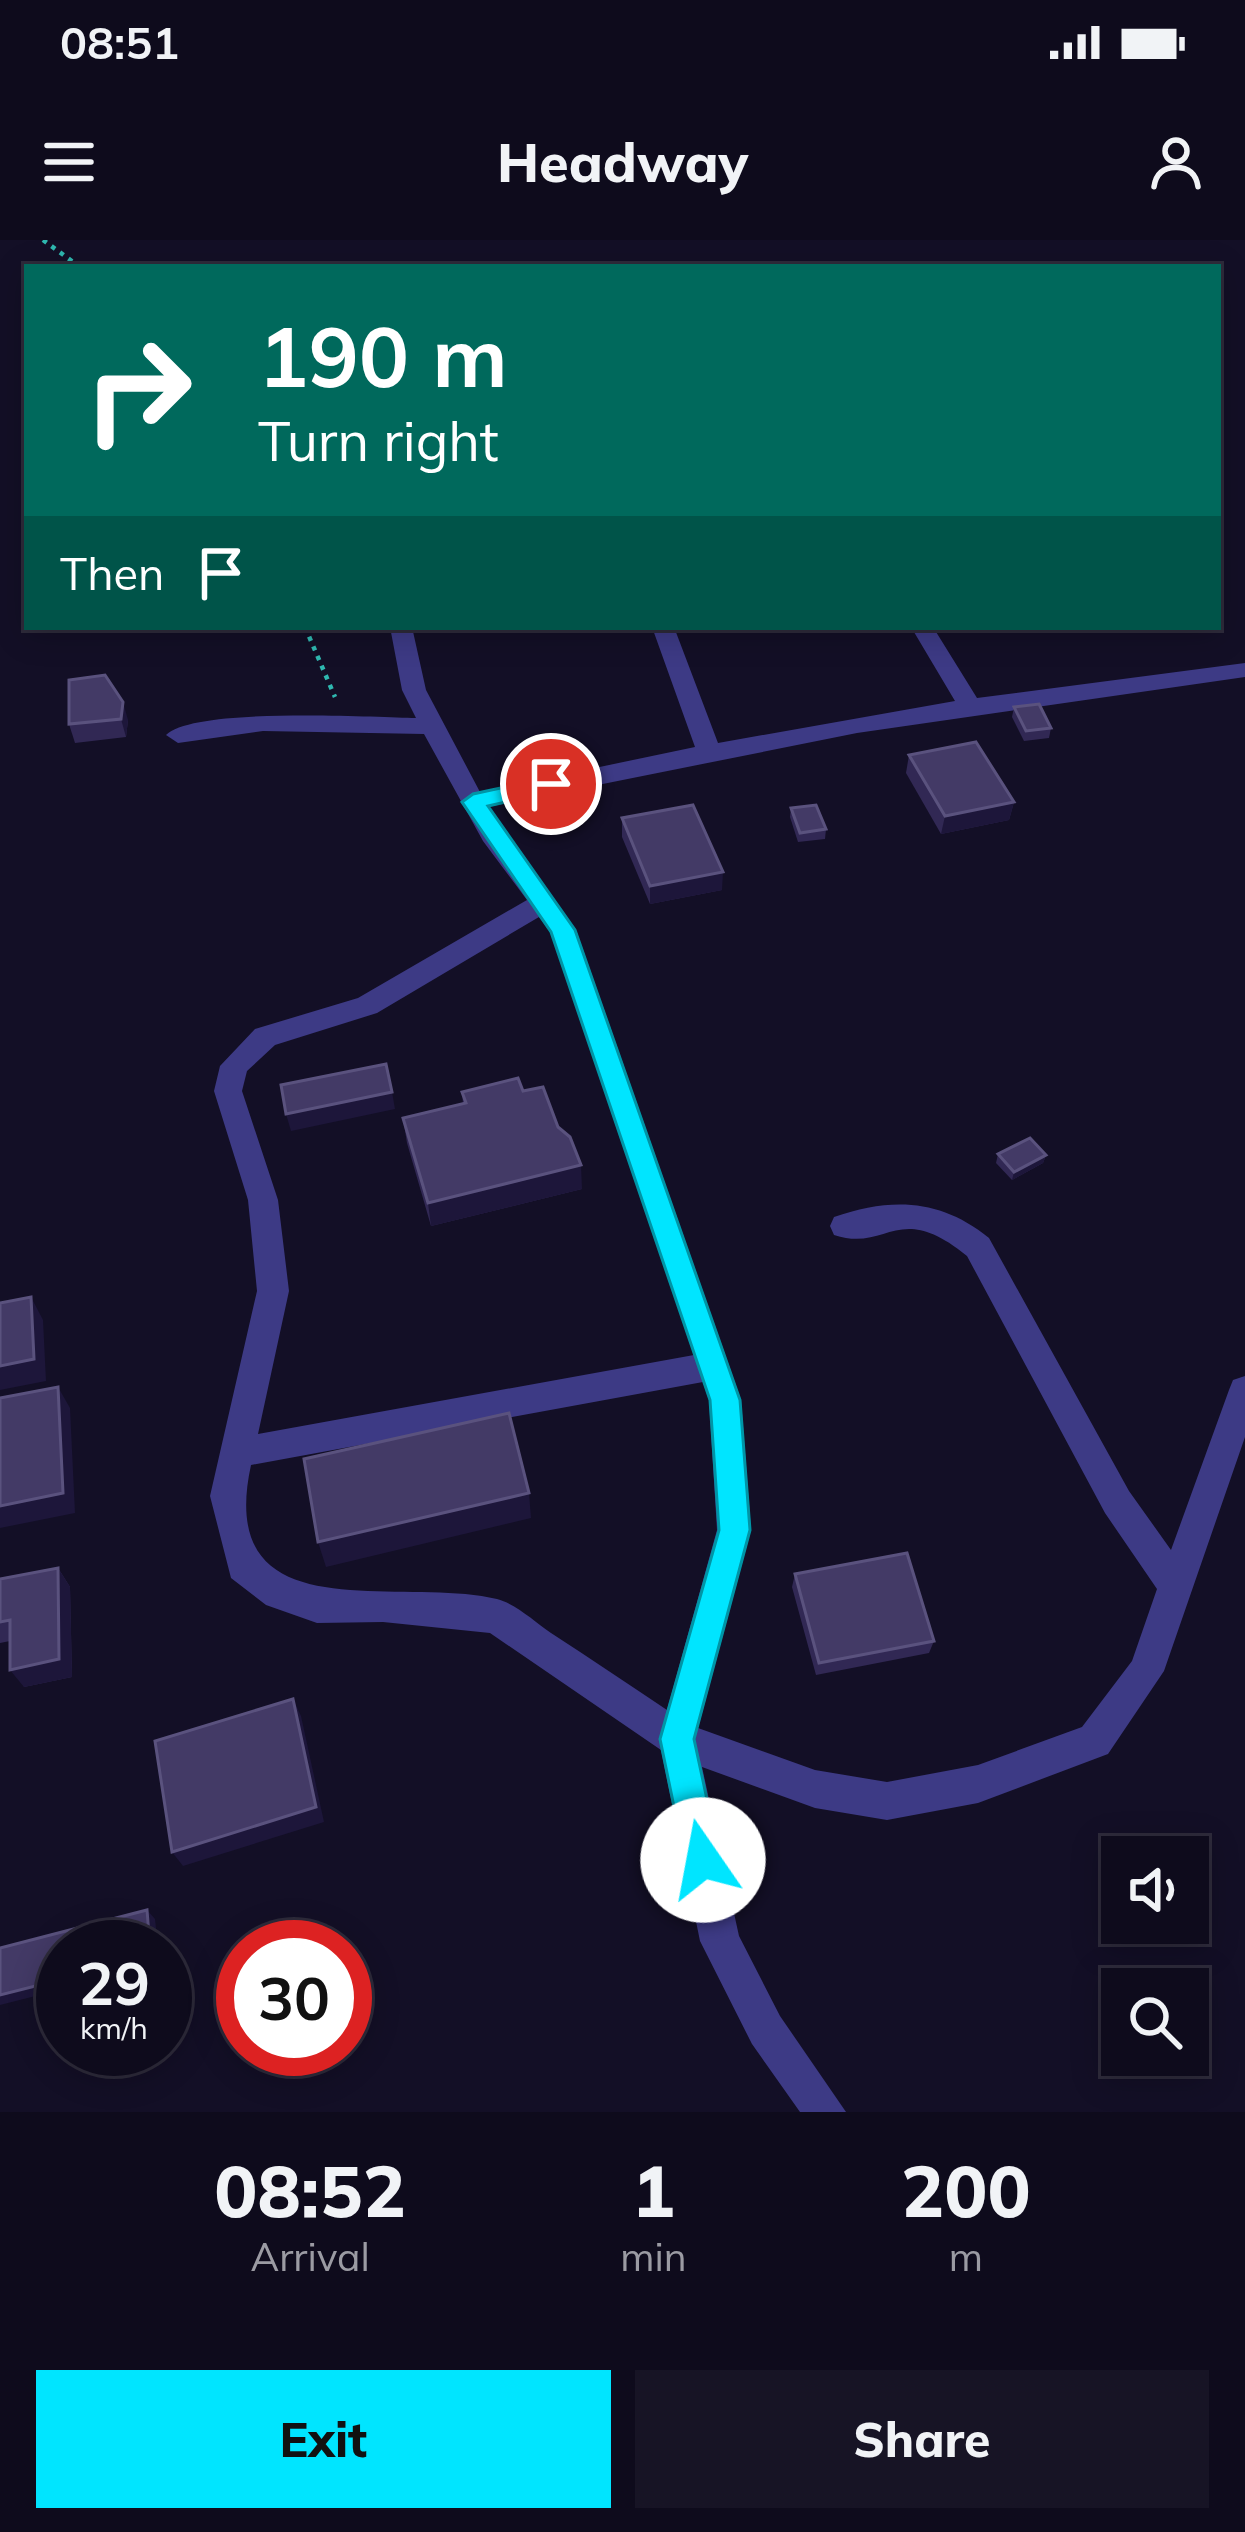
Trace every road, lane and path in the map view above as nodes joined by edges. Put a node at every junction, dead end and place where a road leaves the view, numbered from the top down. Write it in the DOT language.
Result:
graph roads {
  1 [pos="44,240"];
  2 [pos="76,264"];
  3 [pos="306,630"];
  4 [pos="401,630"];
  5 [pos="664,630"];
  6 [pos="924,630"];
  7 [pos="1245,670"];
  8 [pos="969,705"];
  9 [pos="346,722"];
  10 [pos="432,725"];
  11 [pos="178,735"];
  12 [pos="708,750"];
  13 [pos="473,802"];
  14 [pos="543,903"];
  15 [pos="845,1226"];
  16 [pos="714,1366"];
  17 [pos="1245,1390"];
  18 [pos="235,1453"];
  19 [pos="1176,1587"];
  20 [pos="677,1739"];
  21 [pos="825,2112"];
  1 -- 2 [label="path"];
  3 -- 9 [label="path"];
  4 -- 10 [label="street"];
  5 -- 12 [label="street"];
  6 -- 8 [label="street"];
  7 -- 8 [label="street"];
  8 -- 12 [label="street"];
  9 -- 10 [label="street"];
  9 -- 11 [label="street"];
  10 -- 13 [label="street"];
  12 -- 13 [label="street"];
  13 -- 14 [label="street"];
  14 -- 16 [label="street"];
  14 -- 18 [label="street"];
  15 -- 19 [label="street"];
  16 -- 18 [label="street"];
  16 -- 20 [label="street"];
  17 -- 19 [label="street"];
  18 -- 20 [label="street"];
  19 -- 20 [label="street"];
  20 -- 21 [label="street"];
}
